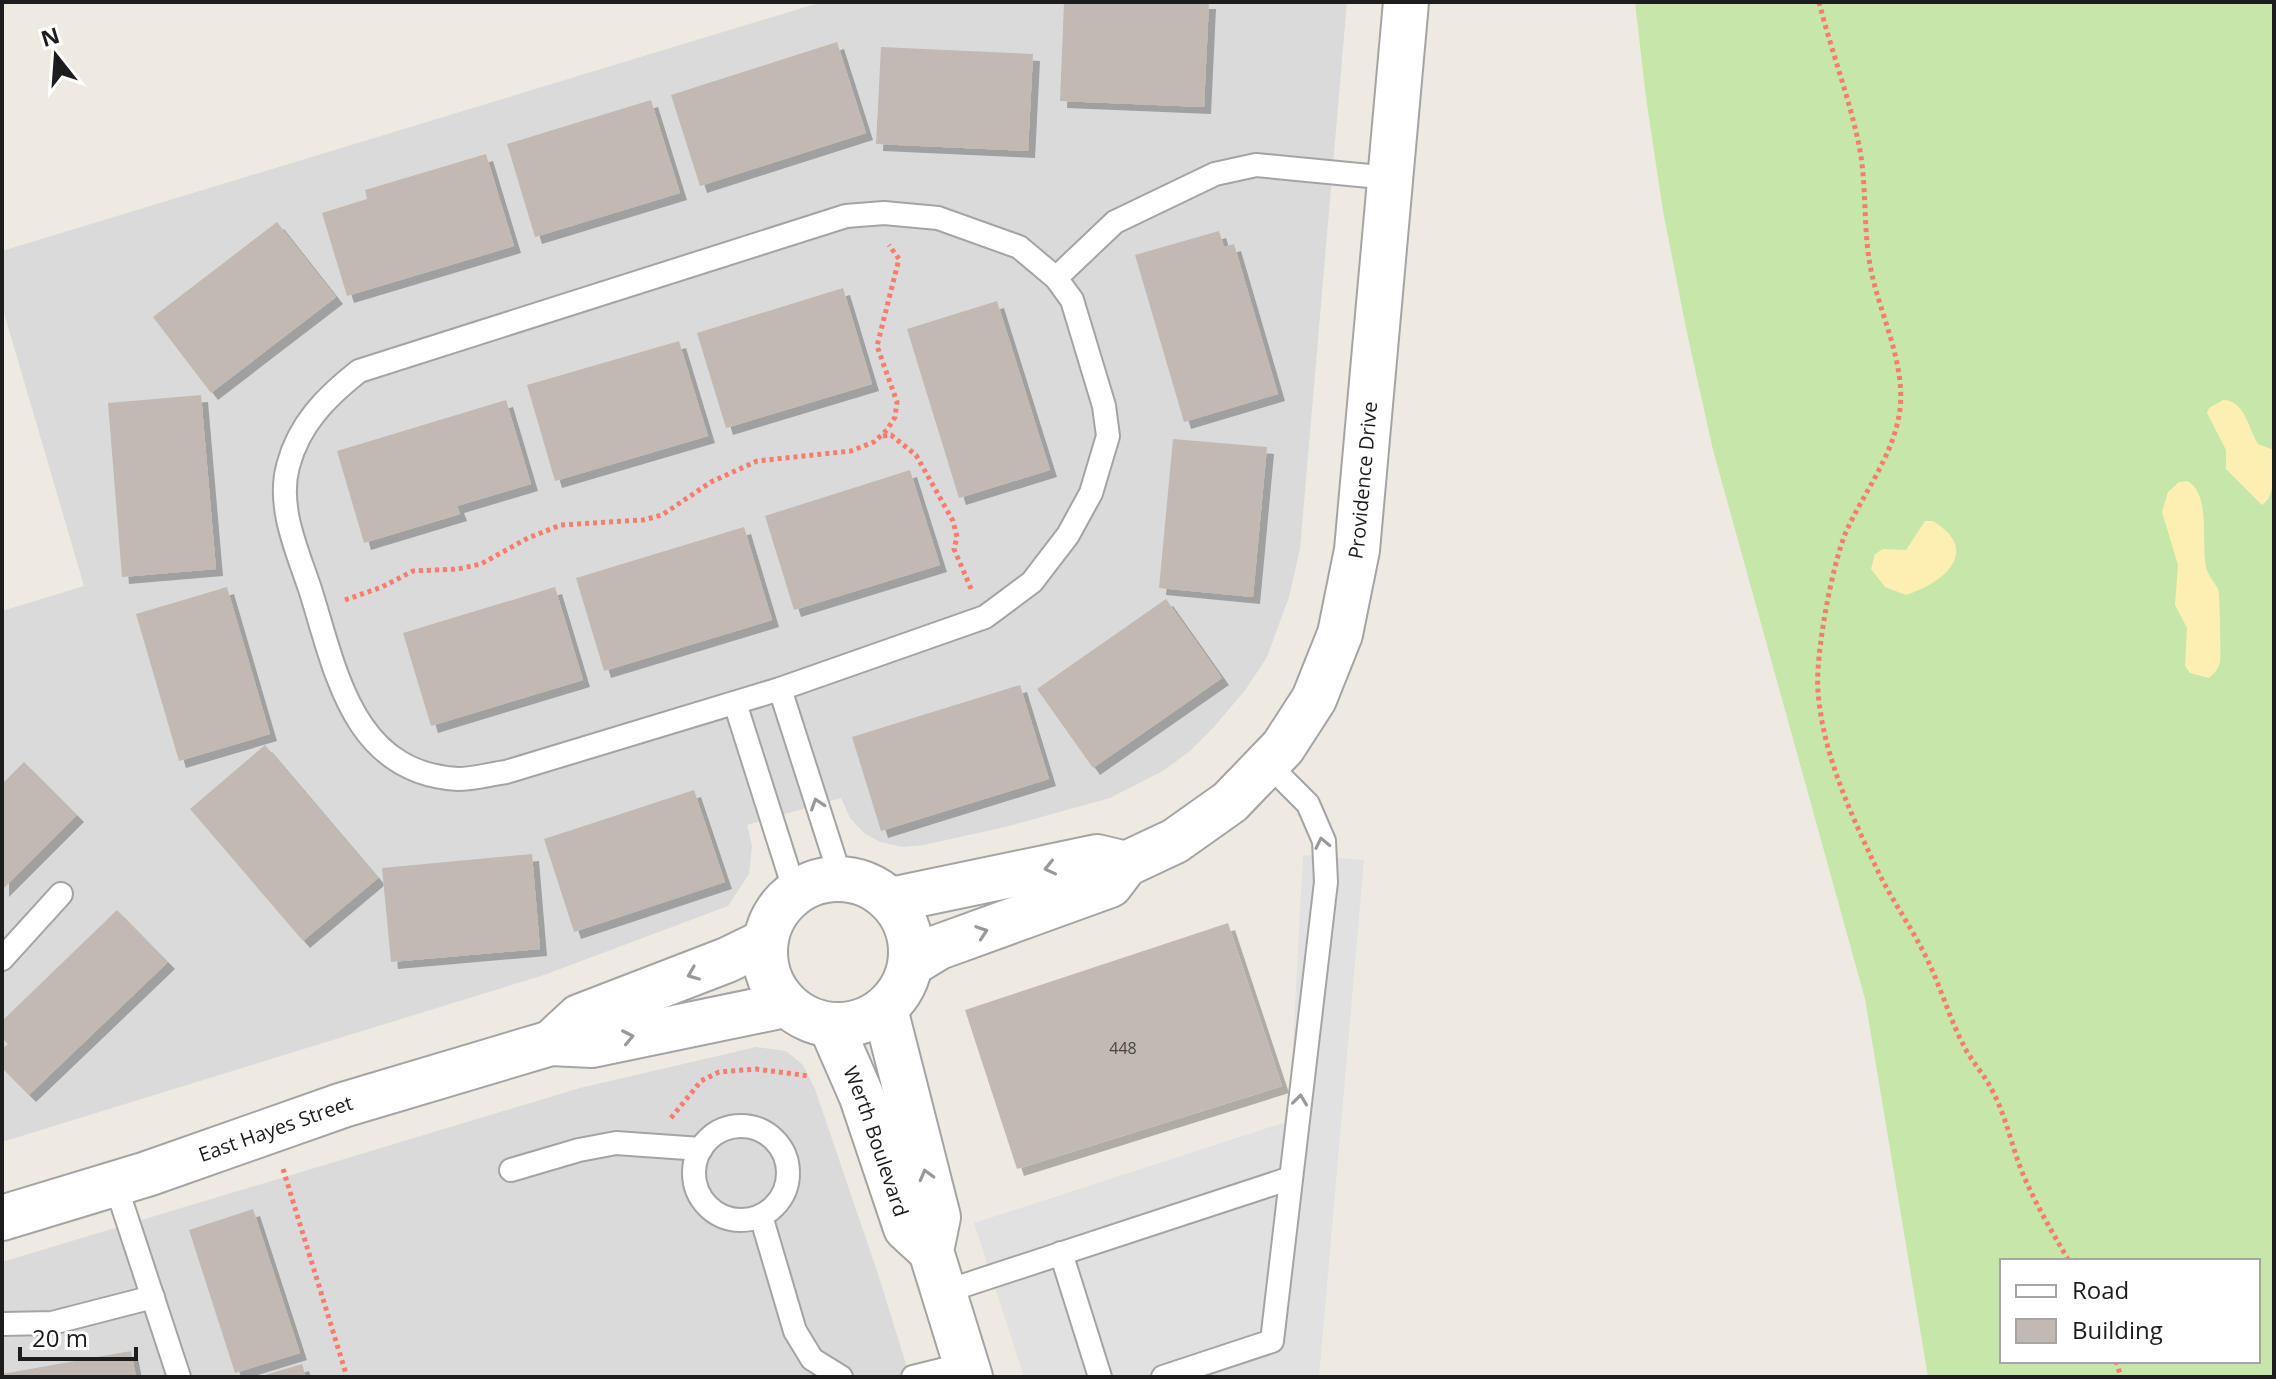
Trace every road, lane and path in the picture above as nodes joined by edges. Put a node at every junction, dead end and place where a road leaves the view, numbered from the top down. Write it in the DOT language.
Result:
graph roads {
  1 [pos="1406,2"];
  2 [pos="1819,2"];
  3 [pos="1390,178"];
  4 [pos="884,213"];
  5 [pos="1056,278"];
  6 [pos="880,436"];
  7 [pos="316,609"];
  8 [pos="985,617"];
  9 [pos="780,689"];
  10 [pos="735,703"];
  11 [pos="1269,765"];
  12 [pos="1126,864"];
  13 [pos="841,879"];
  14 [pos="795,892"];
  15 [pos="61,894"];
  16 [pos="891,900"];
  17 [pos="764,942"];
  18 [pos="2,959"];
  19 [pos="911,964"];
  20 [pos="785,1005"];
  21 [pos="885,1009"];
  22 [pos="831,1026"];
  23 [pos="551,1043"];
  24 [pos="815,1077"];
  25 [pos="654,1146"];
  26 [pos="701,1149"];
  27 [pos="283,1168"];
  28 [pos="511,1170"];
  29 [pos="1291,1178"];
  30 [pos="115,1183"];
  31 [pos="761,1216"];
  32 [pos="2,1218"];
  33 [pos="931,1251"];
  34 [pos="1061,1253"];
  35 [pos="2068,1259"];
  36 [pos="944,1292"];
  37 [pos="153,1297"];
  38 [pos="2,1324"];
  39 [pos="968,1370"];
  40 [pos="179,1377"];
  41 [pos="347,1377"];
  42 [pos="841,1377"];
  43 [pos="913,1377"];
  44 [pos="1100,1377"];
  45 [pos="1163,1377"];
  1 -- 3 [label="street, Providence Drive"];
  2 -- 35 [label="path"];
  3 -- 5 [label="lane"];
  3 -- 11 [label="street, Providence Drive"];
  4 -- 5 [label="lane"];
  4 -- 6 [label="path"];
  4 -- 7 [label="lane"];
  5 -- 8 [label="lane"];
  6 -- 7 [label="path"];
  6 -- 8 [label="path"];
  7 -- 10 [label="lane"];
  8 -- 9 [label="lane"];
  9 -- 10 [label="lane"];
  13 -- 9 [label="lane, one-way"];
  10 -- 14 [label="lane"];
  11 -- 12 [label="street, Providence Drive"];
  29 -- 11 [label="lane, one-way"];
  12 -- 16 [label="street, one-way"];
  19 -- 12 [label="street, Providence Drive, one-way"];
  13 -- 14 [label="street"];
  13 -- 16 [label="street"];
  14 -- 17 [label="street"];
  15 -- 18 [label="lane"];
  16 -- 19 [label="street"];
  17 -- 20 [label="street"];
  17 -- 23 [label="street, East Hayes Street, one-way"];
  19 -- 21 [label="street"];
  20 -- 22 [label="street"];
  23 -- 20 [label="street, East Hayes Street, one-way"];
  21 -- 22 [label="street"];
  33 -- 21 [label="street, Werth Boulevard, one-way"];
  22 -- 33 [label="street, Werth Boulevard"];
  23 -- 30 [label="street, East Hayes Street"];
  24 -- 25 [label="path"];
  25 -- 26 [label="lane"];
  25 -- 28 [label="lane"];
  26 -- 31 [label="lane"];
  26 -- 31 [label="lane"];
  27 -- 41 [label="path"];
  29 -- 34 [label="lane"];
  29 -- 45 [label="lane"];
  30 -- 32 [label="street, East Hayes Street"];
  30 -- 37 [label="lane"];
  31 -- 42 [label="lane"];
  33 -- 36 [label="street, Werth Boulevard"];
  34 -- 36 [label="lane"];
  34 -- 44 [label="lane"];
  36 -- 39 [label="street, Werth Boulevard"];
  37 -- 38 [label="lane"];
  37 -- 40 [label="lane"];
  39 -- 43 [label="lane"];
}
